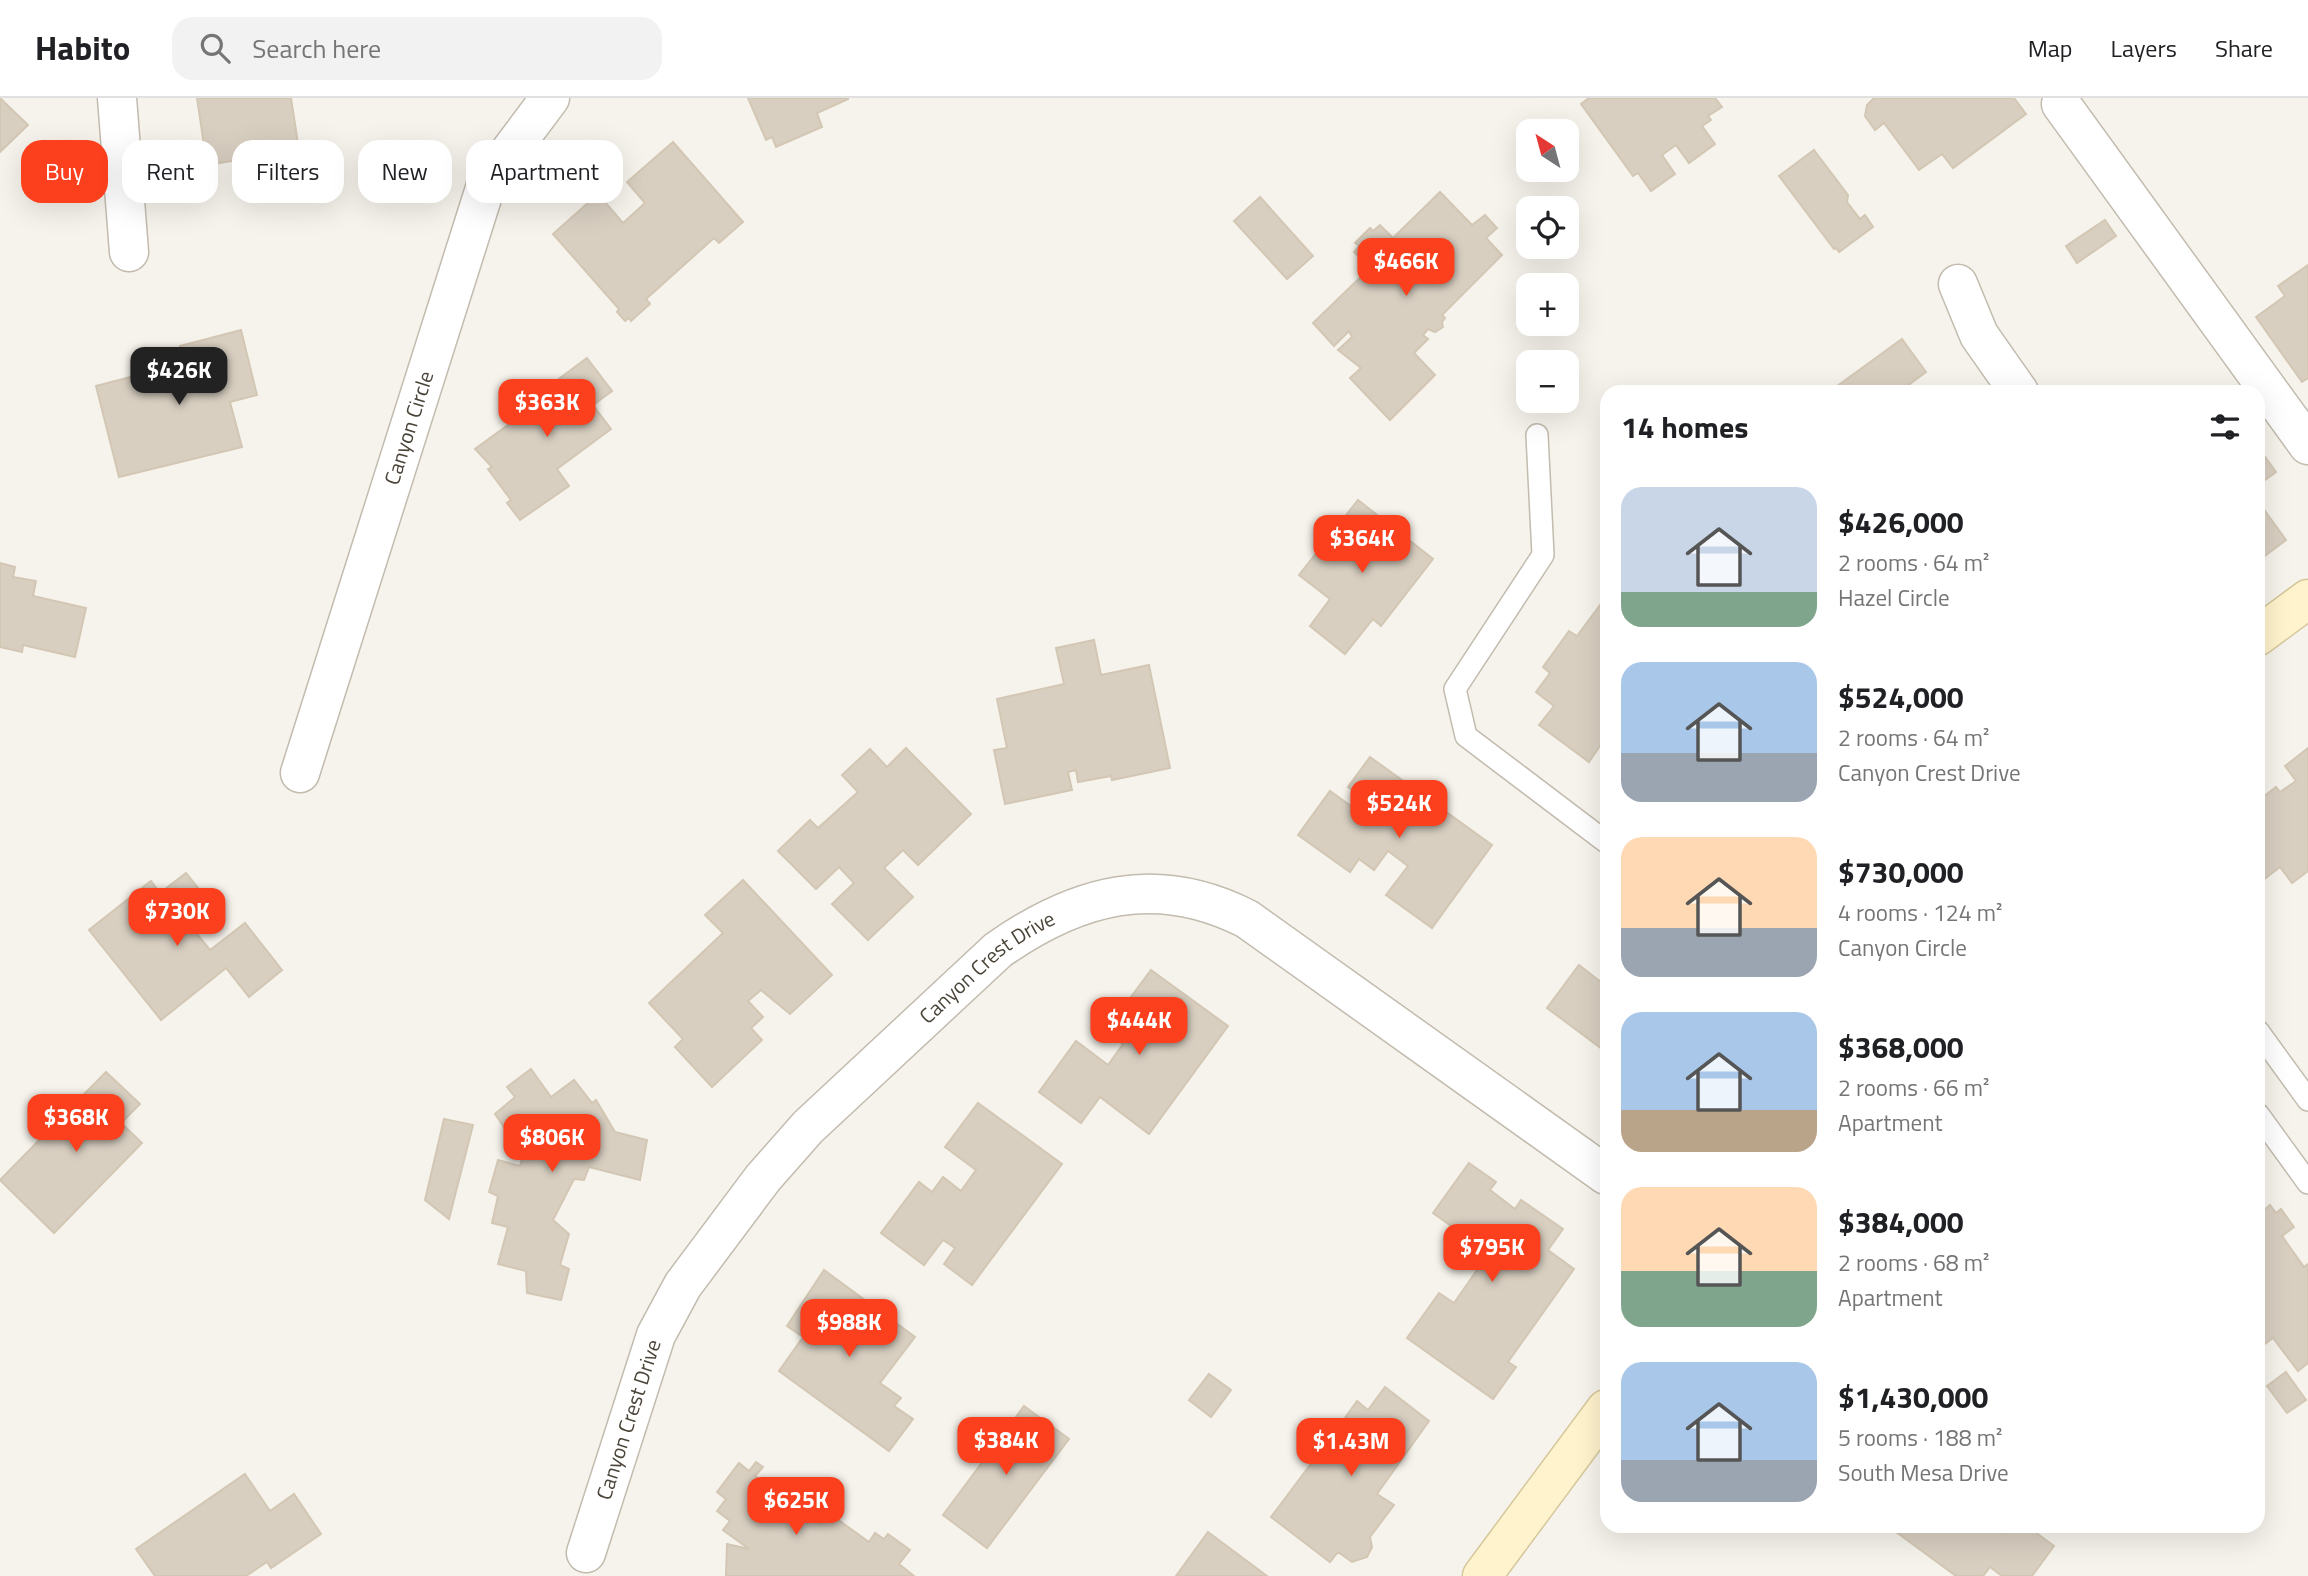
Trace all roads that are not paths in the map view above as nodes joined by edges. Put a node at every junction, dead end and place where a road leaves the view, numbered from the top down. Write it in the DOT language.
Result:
graph roads {
  1 [pos="117,98"];
  2 [pos="550,98"];
  3 [pos="2061,104"];
  4 [pos="129,252"];
  5 [pos="1958,285"];
  6 [pos="2014,385"];
  7 [pos="1537,435"];
  8 [pos="2308,445"];
  9 [pos="2308,599"];
  10 [pos="2265,631"];
  11 [pos="300,773"];
  12 [pos="1600,837"];
  13 [pos="2265,1041"];
  14 [pos="2308,1100"];
  15 [pos="2265,1124"];
  16 [pos="1600,1171"];
  17 [pos="2308,1183"];
  18 [pos="1600,1417"];
  19 [pos="586,1553"];
  20 [pos="1482,1576"];
  1 -- 4 [label="street"];
  2 -- 11 [label="street, Canyon Circle"];
  3 -- 8 [label="street"];
  5 -- 6 [label="street"];
  7 -- 12 [label="lane"];
  9 -- 10 [label="street"];
  13 -- 14 [label="lane"];
  15 -- 17 [label="lane"];
  16 -- 19 [label="street, Canyon Crest Drive"];
  18 -- 20 [label="street"];
}
